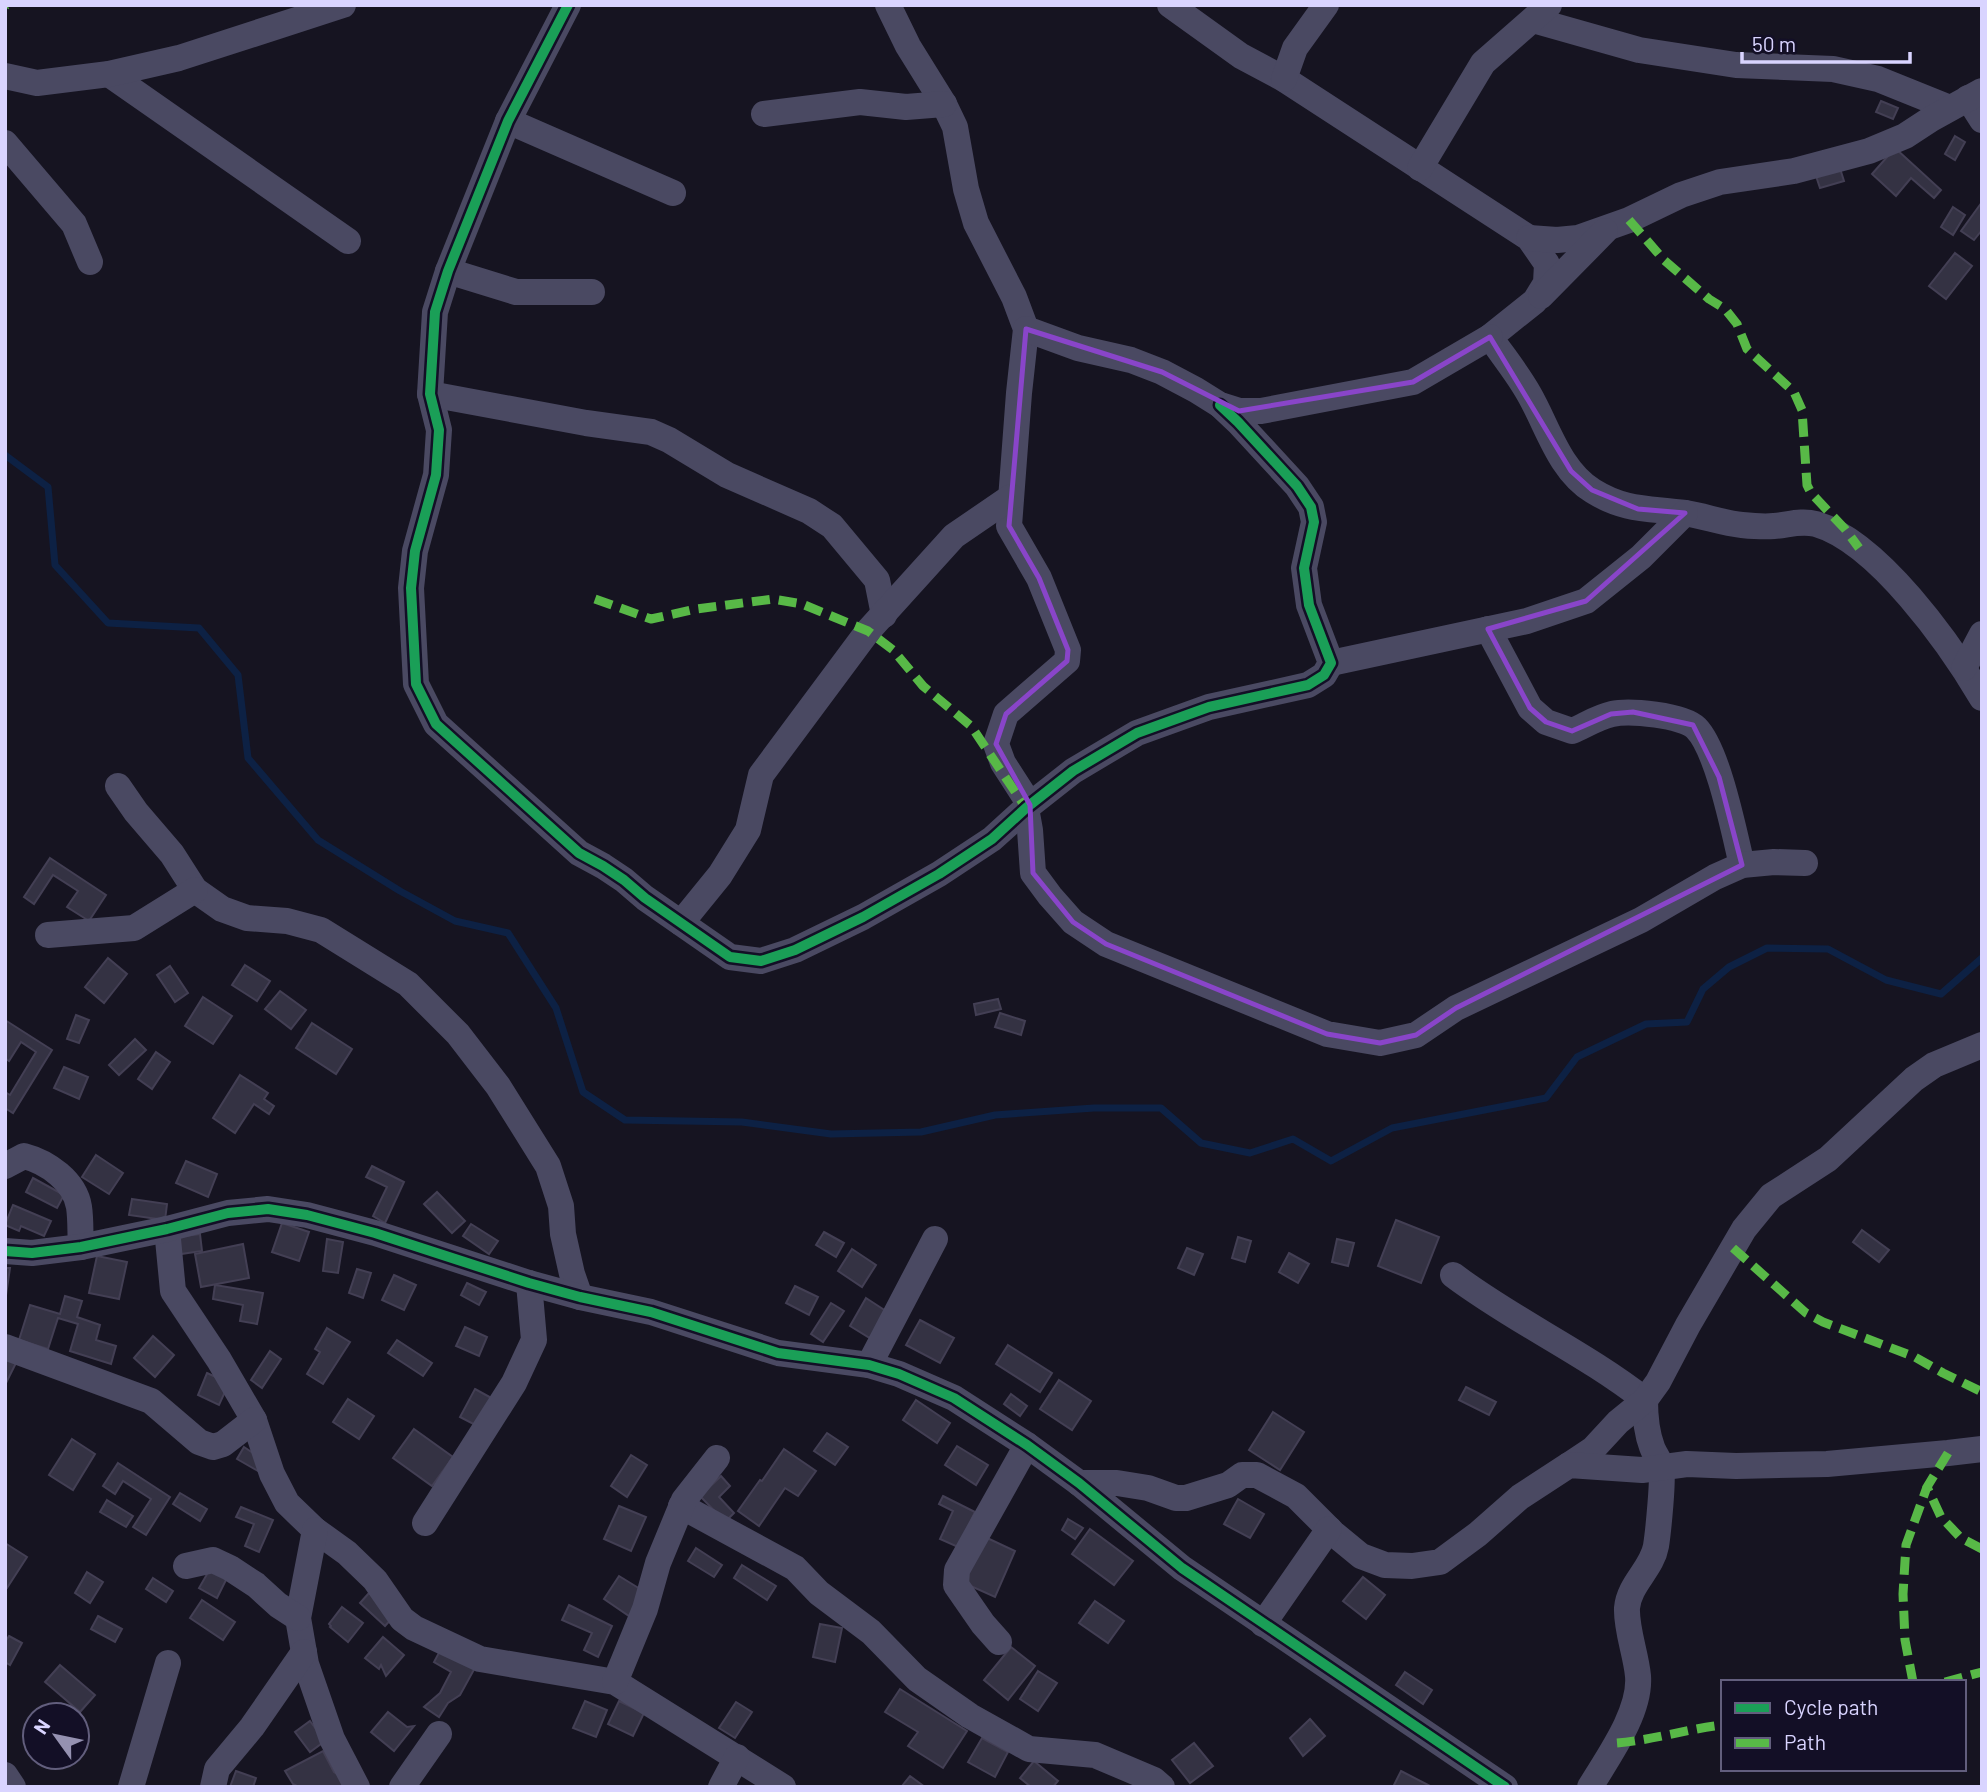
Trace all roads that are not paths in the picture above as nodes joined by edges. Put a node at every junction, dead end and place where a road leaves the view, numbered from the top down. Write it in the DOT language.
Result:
graph roads {
  1 [pos="343,5"];
  2 [pos="568,5"];
  3 [pos="888,5"];
  4 [pos="1170,5"];
  5 [pos="1326,5"];
  6 [pos="1541,13"];
  7 [pos="109,74"];
  8 [pos="5,76"];
  9 [pos="1284,79"];
  10 [pos="944,104"];
  11 [pos="1970,104"];
  12 [pos="764,114"];
  13 [pos="508,121"];
  14 [pos="5,143"];
  15 [pos="1420,168"];
  16 [pos="673,193"];
  17 [pos="1608,227"];
  18 [pos="1529,238"];
  19 [pos="348,241"];
  20 [pos="90,262"];
  21 [pos="448,271"];
  22 [pos="592,292"];
  23 [pos="1535,301"];
  24 [pos="1026,329"];
  25 [pos="1490,337"];
  26 [pos="430,394"];
  27 [pos="1220,405"];
  28 [pos="1011,497"];
  29 [pos="1685,513"];
  30 [pos="884,615"];
  31 [pos="1488,629"];
  32 [pos="1982,634"];
  33 [pos="1331,663"];
  34 [pos="1964,668"];
  35 [pos="1982,698"];
  36 [pos="118,786"];
  37 [pos="1028,807"];
  38 [pos="1805,863"];
  39 [pos="1742,865"];
  40 [pos="195,890"];
  41 [pos="681,923"];
  42 [pos="48,934"];
  43 [pos="1982,1045"];
  44 [pos="5,1166"];
  45 [pos="167,1229"];
  46 [pos="935,1239"];
  47 [pos="81,1247"];
  48 [pos="5,1251"];
  49 [pos="1453,1275"];
  50 [pos="529,1283"];
  51 [pos="580,1297"];
  52 [pos="5,1347"];
  53 [pos="869,1365"];
  54 [pos="1645,1400"];
  55 [pos="254,1420"];
  56 [pos="1980,1444"];
  57 [pos="1027,1445"];
  58 [pos="718,1458"];
  59 [pos="1569,1465"];
  60 [pos="1662,1468"];
  61 [pos="1079,1483"];
  62 [pos="681,1506"];
  63 [pos="425,1523"];
  64 [pos="1329,1529"];
  65 [pos="315,1530"];
  66 [pos="186,1566"];
  67 [pos="298,1618"];
  68 [pos="1263,1624"];
  69 [pos="999,1642"];
  70 [pos="304,1652"];
  71 [pos="168,1663"];
  72 [pos="615,1682"];
  73 [pos="439,1734"];
  74 [pos="737,1757"];
  75 [pos="5,1775"];
  76 [pos="13,1787"];
  77 [pos="131,1787"];
  78 [pos="213,1787"];
  79 [pos="357,1787"];
  80 [pos="402,1787"];
  81 [pos="721,1787"];
  82 [pos="783,1787"];
  83 [pos="1162,1787"];
  84 [pos="1505,1787"];
  85 [pos="1590,1787"];
  1 -- 7 [label="street"];
  2 -- 13 [label="street"];
  3 -- 10 [label="street"];
  4 -- 9 [label="street"];
  5 -- 9 [label="street"];
  6 -- 11 [label="street"];
  6 -- 15 [label="street"];
  7 -- 8 [label="street"];
  7 -- 19 [label="street"];
  9 -- 15 [label="street"];
  10 -- 12 [label="street"];
  10 -- 24 [label="street"];
  11 -- 17 [label="street"];
  13 -- 16 [label="street"];
  13 -- 21 [label="street"];
  14 -- 20 [label="street"];
  15 -- 18 [label="street"];
  17 -- 18 [label="street"];
  17 -- 23 [label="street"];
  18 -- 23 [label="street"];
  21 -- 22 [label="street"];
  21 -- 26 [label="street"];
  23 -- 25 [label="street"];
  24 -- 27 [label="street"];
  24 -- 28 [label="street"];
  25 -- 27 [label="street"];
  25 -- 29 [label="street"];
  26 -- 30 [label="street"];
  26 -- 41 [label="street"];
  27 -- 33 [label="street"];
  28 -- 30 [label="street"];
  28 -- 37 [label="street"];
  29 -- 31 [label="street"];
  29 -- 34 [label="street"];
  30 -- 41 [label="street"];
  31 -- 33 [label="street"];
  31 -- 39 [label="street"];
  32 -- 34 [label="street"];
  33 -- 37 [label="street"];
  34 -- 35 [label="street"];
  36 -- 40 [label="street"];
  37 -- 39 [label="street"];
  37 -- 41 [label="street"];
  38 -- 39 [label="street"];
  40 -- 42 [label="street"];
  40 -- 51 [label="street"];
  43 -- 54 [label="street"];
  44 -- 47 [label="street"];
  45 -- 47 [label="street"];
  45 -- 50 [label="street"];
  45 -- 55 [label="street"];
  46 -- 53 [label="street"];
  47 -- 48 [label="street"];
  49 -- 54 [label="street"];
  50 -- 51 [label="street"];
  50 -- 63 [label="street"];
  51 -- 53 [label="street"];
  52 -- 55 [label="street"];
  53 -- 57 [label="street"];
  54 -- 59 [label="street"];
  54 -- 60 [label="street"];
  55 -- 65 [label="street"];
  56 -- 60 [label="street"];
  57 -- 61 [label="street"];
  57 -- 69 [label="street"];
  58 -- 62 [label="street"];
  59 -- 60 [label="street"];
  59 -- 64 [label="street"];
  60 -- 85 [label="street"];
  61 -- 64 [label="street"];
  61 -- 68 [label="street"];
  62 -- 72 [label="street"];
  62 -- 83 [label="street"];
  64 -- 68 [label="street"];
  65 -- 67 [label="street"];
  65 -- 72 [label="street"];
  66 -- 67 [label="street"];
  67 -- 70 [label="street"];
  68 -- 84 [label="street"];
  70 -- 78 [label="street"];
  70 -- 79 [label="street"];
  71 -- 77 [label="street"];
  72 -- 74 [label="street"];
  73 -- 80 [label="street"];
  74 -- 81 [label="street"];
  74 -- 82 [label="street"];
  75 -- 76 [label="street"];
}
